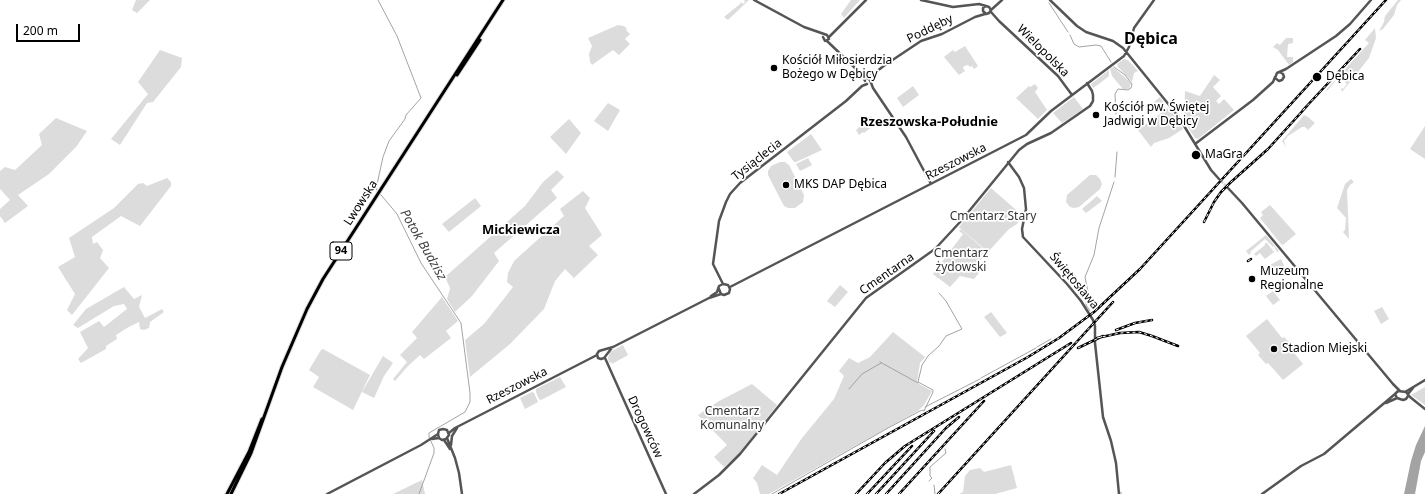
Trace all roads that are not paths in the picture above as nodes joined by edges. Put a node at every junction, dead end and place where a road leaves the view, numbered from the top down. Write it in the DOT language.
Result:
graph roads {
  1 [pos="504,0"];
  2 [pos="754,0"];
  3 [pos="866,0"];
  4 [pos="921,0"];
  5 [pos="1002,0"];
  6 [pos="1050,0"];
  7 [pos="1154,0"];
  8 [pos="1370,0"];
  9 [pos="979,4"];
  10 [pos="983,10"];
  11 [pos="988,10"];
  12 [pos="975,17"];
  13 [pos="827,37"];
  14 [pos="1126,53"];
  15 [pos="1282,73"];
  16 [pos="1276,79"];
  17 [pos="868,81"];
  18 [pos="1087,83"];
  19 [pos="1072,95"];
  20 [pos="1195,144"];
  21 [pos="1008,162"];
  22 [pos="1219,179"];
  23 [pos="931,184"];
  24 [pos="1228,187"];
  25 [pos="722,284"];
  26 [pos="729,286"];
  27 [pos="719,290"];
  28 [pos="721,294"];
  29 [pos="709,298"];
  30 [pos="613,347"];
  31 [pos="602,351"];
  32 [pos="289,352"];
  33 [pos="598,356"];
  34 [pos="604,357"];
  35 [pos="1425,380"];
  36 [pos="1393,384"];
  37 [pos="1413,388"];
  38 [pos="1400,391"];
  39 [pos="1405,392"];
  40 [pos="1395,393"];
  41 [pos="1408,395"];
  42 [pos="272,396"];
  43 [pos="1397,398"];
  44 [pos="1406,399"];
  45 [pos="1416,402"];
  46 [pos="1384,404"];
  47 [pos="1424,408"];
  48 [pos="264,415"];
  49 [pos="459,426"];
  50 [pos="448,432"];
  51 [pos="438,434"];
  52 [pos="439,438"];
  53 [pos="447,438"];
  54 [pos="430,440"];
  55 [pos="444,440"];
  56 [pos="452,452"];
  57 [pos="227,494"];
  58 [pos="231,494"];
  59 [pos="327,494"];
  60 [pos="462,494"];
  61 [pos="666,494"];
  62 [pos="694,494"];
  63 [pos="1119,494"];
  64 [pos="1262,494"];
  1 -- 32 [label="main road, Lwowska / 94"];
  2 -- 13 [label="street"];
  3 -- 13 [label="street"];
  4 -- 9 [label="street, Wielopolska"];
  5 -- 11 [label="street"];
  6 -- 14 [label="street"];
  7 -- 14 [label="street"];
  8 -- 15 [label="street"];
  9 -- 10 [label="street"];
  9 -- 11 [label="street, Wielopolska"];
  10 -- 11 [label="street, Poddęby"];
  10 -- 12 [label="street, Poddęby"];
  11 -- 12 [label="street, Poddęby"];
  11 -- 19 [label="street, Wielopolska"];
  12 -- 17 [label="street, Poddęby"];
  13 -- 17 [label="street"];
  14 -- 18 [label="street, Rzeszowska"];
  14 -- 20 [label="street"];
  15 -- 16 [label="street"];
  15 -- 16 [label="street"];
  16 -- 20 [label="street"];
  17 -- 23 [label="street"];
  17 -- 25 [label="street, Tysiąclecia"];
  18 -- 19 [label="street, Rzeszowska"];
  18 -- 21 [label="street, Cmentarna"];
  19 -- 23 [label="street, Rzeszowska"];
  20 -- 22 [label="street"];
  21 -- 62 [label="street, Cmentarna"];
  21 -- 63 [label="street, Świętosława"];
  23 -- 26 [label="street, Rzeszowska"];
  24 -- 36 [label="street"];
  25 -- 26 [label="street"];
  25 -- 27 [label="street"];
  26 -- 28 [label="street"];
  27 -- 28 [label="street"];
  27 -- 29 [label="street"];
  28 -- 29 [label="street"];
  29 -- 30 [label="street"];
  30 -- 31 [label="street"];
  30 -- 34 [label="street"];
  31 -- 33 [label="street, Rzeszowska"];
  31 -- 34 [label="street, Drogowców"];
  32 -- 42 [label="main road, Lwowska / 94"];
  32 -- 42 [label="main road, 94"];
  33 -- 34 [label="street"];
  33 -- 49 [label="street, Rzeszowska"];
  34 -- 61 [label="street, Drogowców"];
  35 -- 37 [label="street"];
  36 -- 38 [label="street"];
  36 -- 40 [label="street"];
  37 -- 39 [label="street"];
  37 -- 41 [label="street"];
  38 -- 39 [label="street"];
  38 -- 40 [label="street"];
  39 -- 41 [label="street"];
  40 -- 43 [label="street"];
  40 -- 46 [label="street"];
  41 -- 44 [label="street"];
  41 -- 45 [label="street"];
  42 -- 48 [label="main road, 94"];
  43 -- 44 [label="street"];
  43 -- 46 [label="street"];
  44 -- 45 [label="street"];
  45 -- 47 [label="street"];
  46 -- 64 [label="street"];
  48 -- 57 [label="main road, 94"];
  48 -- 58 [label="main road, 94"];
  49 -- 50 [label="street, Rzeszowska"];
  49 -- 56 [label="street"];
  50 -- 51 [label="street"];
  50 -- 53 [label="street"];
  51 -- 52 [label="street"];
  51 -- 54 [label="street"];
  52 -- 54 [label="street"];
  52 -- 55 [label="street"];
  53 -- 55 [label="street"];
  53 -- 56 [label="street"];
  54 -- 59 [label="street"];
  55 -- 56 [label="street"];
  56 -- 60 [label="street"];
}
